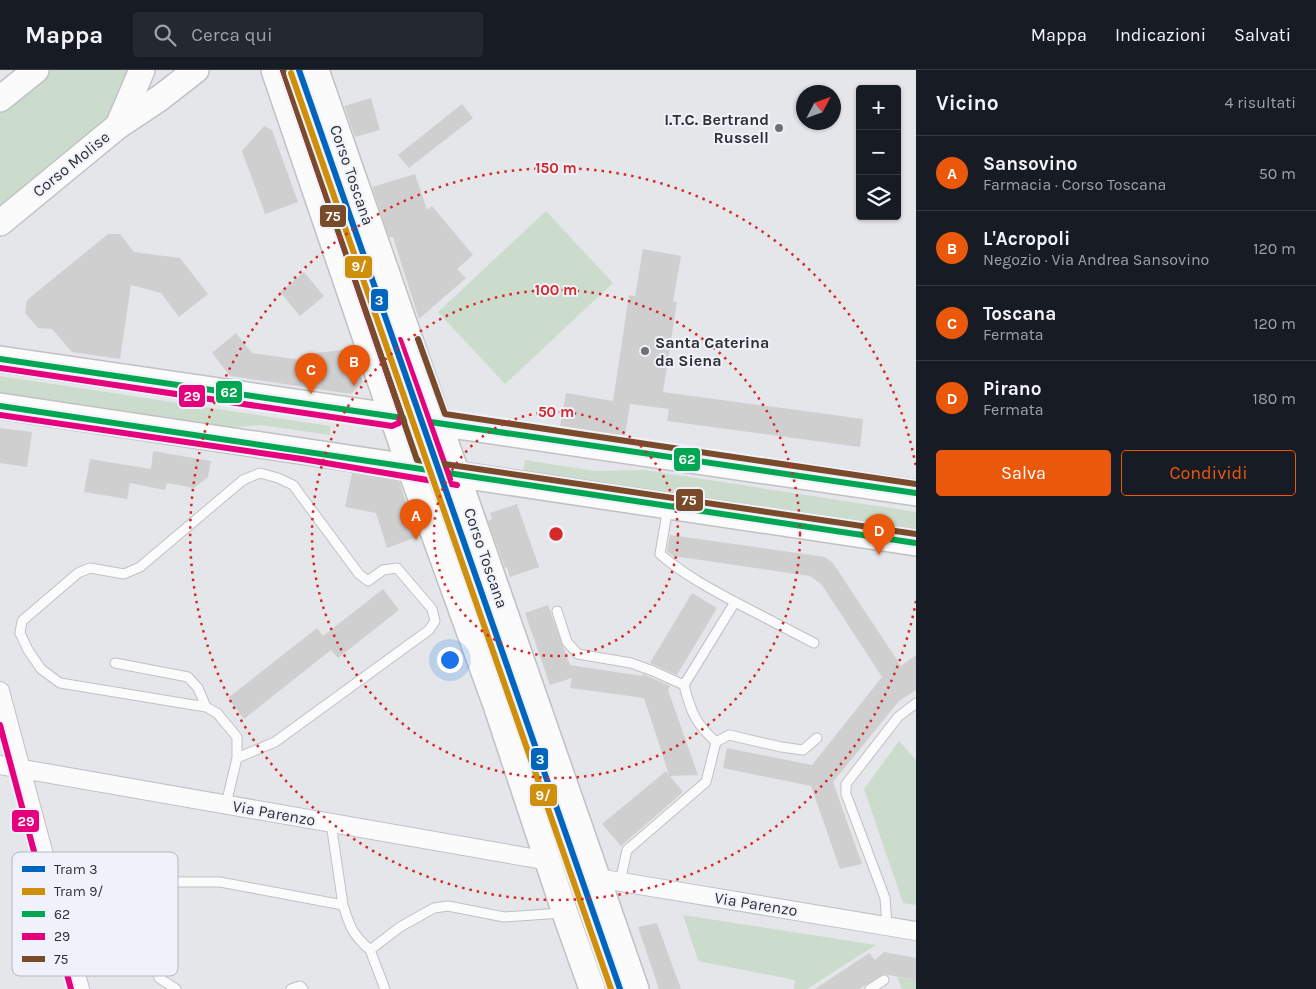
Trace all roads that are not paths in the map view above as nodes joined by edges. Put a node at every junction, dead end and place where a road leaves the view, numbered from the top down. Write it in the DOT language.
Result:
graph roads {
  1 [pos="36,70"];
  2 [pos="142,70"];
  3 [pos="196,70"];
  4 [pos="274,70"];
  5 [pos="316,70"];
  6 [pos="0,99"];
  7 [pos="118,126"];
  8 [pos="0,223"];
  9 [pos="0,359"];
  10 [pos="0,406"];
  11 [pos="393,417"];
  12 [pos="438,422"];
  13 [pos="410,468"];
  14 [pos="458,476"];
  15 [pos="916,493"];
  16 [pos="668,506"];
  17 [pos="916,543"];
  18 [pos="735,602"];
  19 [pos="557,612"];
  20 [pos="814,643"];
  21 [pos="115,663"];
  22 [pos="684,686"];
  23 [pos="0,691"];
  24 [pos="916,703"];
  25 [pos="206,707"];
  26 [pos="817,738"];
  27 [pos="716,742"];
  28 [pos="238,758"];
  29 [pos="0,765"];
  30 [pos="21,768"];
  31 [pos="226,804"];
  32 [pos="331,823"];
  33 [pos="43,852"];
  34 [pos="549,861"];
  35 [pos="608,880"];
  36 [pos="178,882"];
  37 [pos="343,906"];
  38 [pos="565,913"];
  39 [pos="887,926"];
  40 [pos="916,931"];
  41 [pos="370,950"];
  42 [pos="77,976"];
  43 [pos="159,976"];
  44 [pos="884,980"];
  45 [pos="80,989"];
  46 [pos="176,989"];
  47 [pos="291,989"];
  48 [pos="303,989"];
  49 [pos="385,989"];
  50 [pos="592,989"];
  51 [pos="636,989"];
  52 [pos="870,989"];
  1 -- 6 [label="street"];
  2 -- 7 [label="street, Corso Molise"];
  3 -- 7 [label="street"];
  4 -- 11 [label="street"];
  5 -- 12 [label="street, Corso Toscana"];
  7 -- 8 [label="street, Corso Molise"];
  9 -- 11 [label="street"];
  10 -- 13 [label="street"];
  11 -- 12 [label="street"];
  11 -- 13 [label="street"];
  12 -- 14 [label="street, Corso Toscana"];
  12 -- 15 [label="street"];
  13 -- 14 [label="street"];
  13 -- 34 [label="street"];
  14 -- 16 [label="street"];
  14 -- 35 [label="street, Corso Toscana"];
  16 -- 17 [label="street"];
  16 -- 18 [label="lane"];
  18 -- 20 [label="lane"];
  18 -- 22 [label="lane"];
  19 -- 22 [label="lane"];
  21 -- 25 [label="lane"];
  22 -- 27 [label="lane"];
  23 -- 30 [label="street"];
  24 -- 39 [label="lane"];
  25 -- 28 [label="lane"];
  25 -- 28 [label="lane"];
  26 -- 27 [label="lane"];
  27 -- 35 [label="lane"];
  28 -- 31 [label="lane"];
  29 -- 30 [label="street, Via Parenzo"];
  30 -- 31 [label="street, Via Parenzo"];
  30 -- 33 [label="street"];
  31 -- 32 [label="street, Via Parenzo"];
  32 -- 34 [label="street, Via Parenzo"];
  32 -- 37 [label="lane"];
  34 -- 38 [label="street"];
  35 -- 39 [label="street, Via Parenzo"];
  35 -- 51 [label="street, Corso Toscana"];
  36 -- 37 [label="lane"];
  37 -- 41 [label="lane"];
  38 -- 41 [label="lane"];
  38 -- 50 [label="street"];
  39 -- 40 [label="street, Via Parenzo"];
  41 -- 49 [label="lane"];
  42 -- 45 [label="street"];
  43 -- 46 [label="lane"];
  44 -- 52 [label="lane"];
  47 -- 48 [label="lane"];
}
